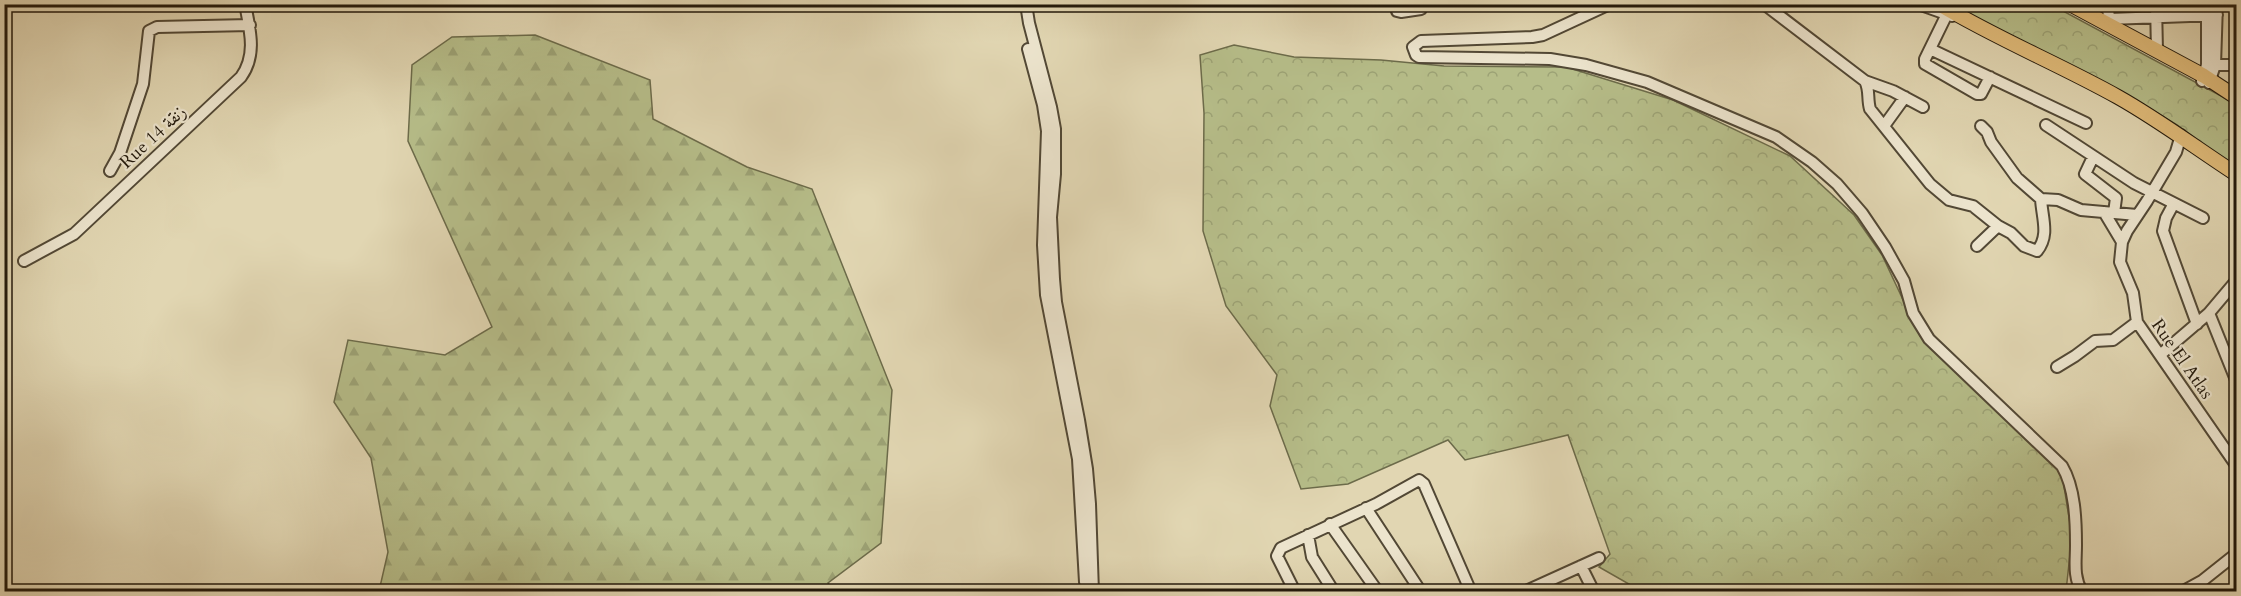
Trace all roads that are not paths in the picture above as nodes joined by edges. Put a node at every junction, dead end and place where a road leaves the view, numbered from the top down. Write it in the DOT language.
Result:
graph roads {
  1 [pos="245,4"];
  2 [pos="1019,4"];
  3 [pos="1026,4"];
  4 [pos="1395,4"];
  5 [pos="1423,4"];
  6 [pos="1610,4"];
  7 [pos="1764,4"];
  8 [pos="1918,4"];
  9 [pos="2058,4"];
  10 [pos="2070,4"];
  11 [pos="2108,4"];
  12 [pos="2156,4"];
  13 [pos="1943,9"];
  14 [pos="2212,10"];
  15 [pos="2156,17"];
  16 [pos="2109,22"];
  17 [pos="250,25"];
  18 [pos="1930,49"];
  19 [pos="2157,51"];
  20 [pos="2236,65"];
  21 [pos="1990,77"];
  22 [pos="2209,77"];
  23 [pos="1865,81"];
  24 [pos="1905,97"];
  25 [pos="2236,97"];
  26 [pos="1923,107"];
  27 [pos="2086,123"];
  28 [pos="2046,125"];
  29 [pos="1884,126"];
  30 [pos="1981,126"];
  31 [pos="2181,135"];
  32 [pos="2093,157"];
  33 [pos="110,171"];
  34 [pos="2236,174"];
  35 [pos="2151,193"];
  36 [pos="2041,199"];
  37 [pos="2174,205"];
  38 [pos="2109,212"];
  39 [pos="2137,215"];
  40 [pos="2203,218"];
  41 [pos="1998,226"];
  42 [pos="2122,242"];
  43 [pos="1977,246"];
  44 [pos="24,261"];
  45 [pos="2236,281"];
  46 [pos="2209,313"];
  47 [pos="2137,322"];
  48 [pos="2197,324"];
  49 [pos="2160,355"];
  50 [pos="2057,367"];
  51 [pos="2236,380"];
  52 [pos="2236,465"];
  53 [pos="1366,508"];
  54 [pos="1330,524"];
  55 [pos="1308,536"];
  56 [pos="2236,555"];
  57 [pos="1599,558"];
  58 [pos="1581,566"];
  59 [pos="2236,587"];
  60 [pos="1086,591"];
  61 [pos="1093,591"];
  62 [pos="1295,591"];
  63 [pos="1334,591"];
  64 [pos="1378,591"];
  65 [pos="1421,591"];
  66 [pos="1471,591"];
  67 [pos="1524,591"];
  68 [pos="1594,591"];
  69 [pos="2082,591"];
  70 [pos="2183,591"];
  71 [pos="2231,591"];
  1 -- 17 [label="street, Rue 14 زنقة"];
  2 -- 60 [label="street"];
  3 -- 61 [label="street"];
  4 -- 5 [label="street"];
  6 -- 69 [label="street"];
  7 -- 23 [label="street"];
  8 -- 13 [label="street"];
  9 -- 22 [label="main road"];
  10 -- 16 [label="main road"];
  11 -- 16 [label="street"];
  12 -- 15 [label="street"];
  13 -- 18 [label="street"];
  13 -- 31 [label="main road"];
  14 -- 15 [label="street"];
  14 -- 22 [label="street"];
  15 -- 16 [label="street"];
  15 -- 19 [label="street"];
  16 -- 19 [label="main road"];
  17 -- 33 [label="street"];
  17 -- 44 [label="street, Rue 14 زنقة"];
  18 -- 21 [label="street"];
  18 -- 21 [label="street"];
  19 -- 22 [label="main road"];
  20 -- 22 [label="street"];
  21 -- 27 [label="street"];
  22 -- 25 [label="main road"];
  23 -- 24 [label="street"];
  23 -- 29 [label="street"];
  24 -- 26 [label="street"];
  24 -- 29 [label="street"];
  28 -- 32 [label="street"];
  29 -- 41 [label="street"];
  30 -- 36 [label="street"];
  31 -- 34 [label="main road"];
  31 -- 35 [label="street"];
  32 -- 35 [label="street"];
  32 -- 38 [label="street"];
  35 -- 37 [label="street"];
  35 -- 39 [label="street"];
  36 -- 38 [label="street"];
  36 -- 41 [label="street"];
  37 -- 40 [label="street"];
  37 -- 48 [label="street"];
  38 -- 39 [label="street"];
  38 -- 42 [label="street"];
  39 -- 42 [label="street"];
  41 -- 43 [label="street"];
  42 -- 47 [label="street, Rue El Atlas"];
  45 -- 46 [label="street"];
  46 -- 48 [label="street"];
  46 -- 51 [label="street"];
  47 -- 49 [label="street, Rue El Atlas"];
  47 -- 50 [label="street"];
  48 -- 49 [label="street"];
  49 -- 52 [label="street, Rue El Atlas"];
  53 -- 54 [label="street"];
  53 -- 65 [label="street"];
  53 -- 66 [label="street"];
  54 -- 55 [label="street"];
  54 -- 64 [label="street"];
  55 -- 62 [label="street"];
  55 -- 63 [label="street"];
  56 -- 70 [label="street"];
  57 -- 58 [label="street"];
  58 -- 67 [label="street"];
  58 -- 68 [label="street"];
  59 -- 71 [label="street"];
}
